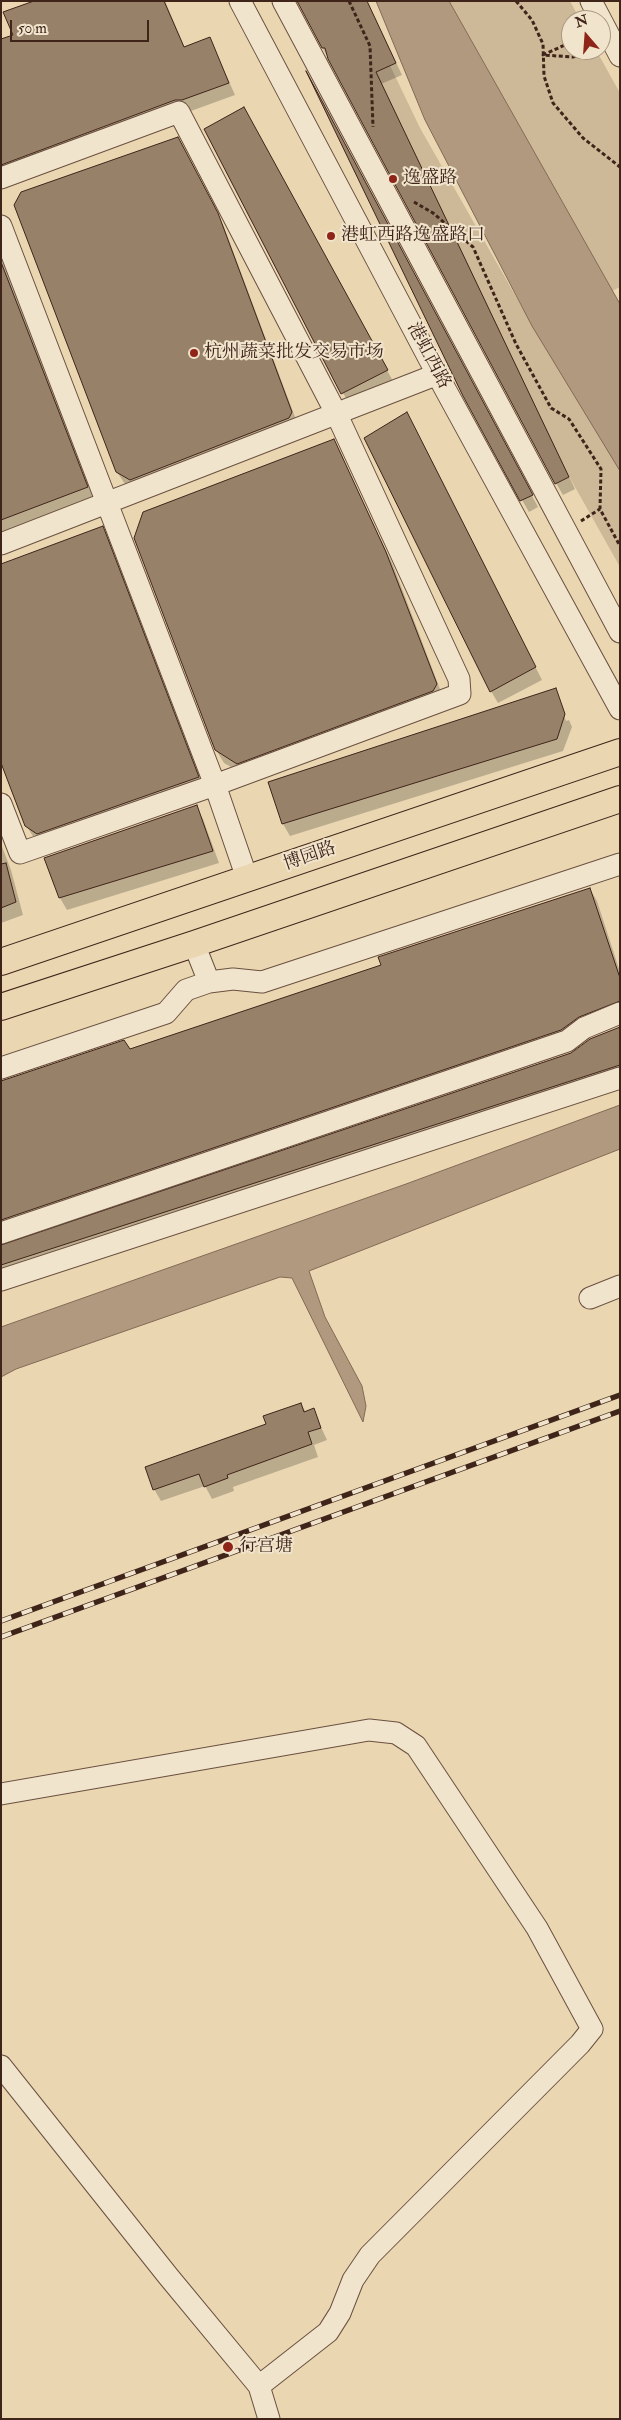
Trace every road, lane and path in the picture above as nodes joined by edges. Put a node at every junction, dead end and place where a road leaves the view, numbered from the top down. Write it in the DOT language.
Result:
graph roads {
  1 [pos="240,1"];
  2 [pos="283,1"];
  3 [pos="349,1"];
  4 [pos="516,1"];
  5 [pos="611,39"];
  6 [pos="561,46"];
  7 [pos="543,55"];
  8 [pos="561,56"];
  9 [pos="620,56"];
  10 [pos="373,132"];
  11 [pos="620,166"];
  12 [pos="1,178"];
  13 [pos="411,201"];
  14 [pos="1,226"];
  15 [pos="438,374"];
  16 [pos="337,415"];
  17 [pos="107,504"];
  18 [pos="1,544"];
  19 [pos="620,546"];
  20 [pos="620,632"];
  21 [pos="620,710"];
  22 [pos="620,752"];
  23 [pos="215,785"];
  24 [pos="620,799"];
  25 [pos="1,804"];
  26 [pos="620,864"];
  27 [pos="247,878"];
  28 [pos="194,944"];
  29 [pos="1,962"];
  30 [pos="209,982"];
  31 [pos="1,1007"];
  32 [pos="620,1012"];
  33 [pos="1,1068"];
  34 [pos="620,1078"];
  35 [pos="1,1233"];
  36 [pos="1,1280"];
  37 [pos="620,1286"];
  38 [pos="590,1298"];
  39 [pos="1,1794"];
  40 [pos="1,2066"];
  41 [pos="259,2386"];
  42 [pos="269,2419"];
  1 -- 15 [label="street, 港虹西路"];
  2 -- 20 [label="street"];
  3 -- 10 [label="path"];
  4 -- 7 [label="path"];
  5 -- 9 [label="street"];
  6 -- 7 [label="path"];
  7 -- 8 [label="path"];
  7 -- 11 [label="path"];
  12 -- 16 [label="street"];
  13 -- 19 [label="path"];
  14 -- 17 [label="street"];
  15 -- 16 [label="street"];
  15 -- 21 [label="street, 港虹西路"];
  16 -- 17 [label="street"];
  16 -- 23 [label="street"];
  17 -- 18 [label="street"];
  17 -- 23 [label="street"];
  22 -- 27 [label="main road, 博园路"];
  23 -- 25 [label="street"];
  23 -- 27 [label="street"];
  24 -- 28 [label="main road"];
  26 -- 30 [label="street"];
  27 -- 29 [label="main road, 博园路"];
  28 -- 30 [label="street"];
  28 -- 31 [label="main road"];
  30 -- 33 [label="street"];
  32 -- 35 [label="street"];
  34 -- 36 [label="street"];
  37 -- 38 [label="street"];
  39 -- 41 [label="street"];
  40 -- 41 [label="street"];
  41 -- 42 [label="street"];
}
